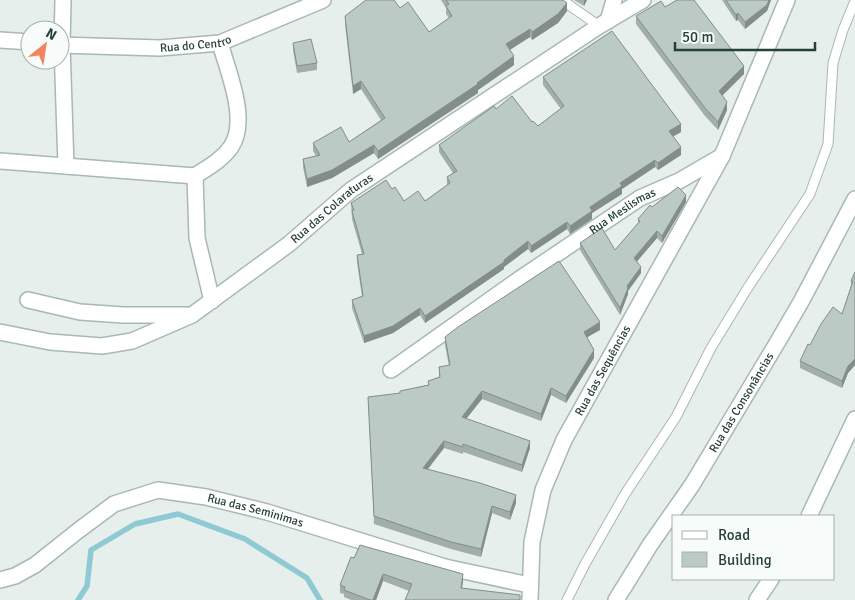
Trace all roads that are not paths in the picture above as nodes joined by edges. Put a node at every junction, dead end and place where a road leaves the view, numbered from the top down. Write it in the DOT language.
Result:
graph roads {
  1 [pos="63,0"];
  2 [pos="323,0"];
  3 [pos="562,0"];
  4 [pos="614,0"];
  5 [pos="643,0"];
  6 [pos="787,0"];
  7 [pos="855,1"];
  8 [pos="62,20"];
  9 [pos="604,24"];
  10 [pos="0,40"];
  11 [pos="20,41"];
  12 [pos="220,43"];
  13 [pos="70,45"];
  14 [pos="62,70"];
  15 [pos="722,156"];
  16 [pos="0,161"];
  17 [pos="66,166"];
  18 [pos="195,176"];
  19 [pos="855,199"];
  20 [pos="28,300"];
  21 [pos="212,302"];
  22 [pos="192,315"];
  23 [pos="0,332"];
  24 [pos="391,370"];
  25 [pos="855,419"];
  26 [pos="672,515"];
  27 [pos="672,515"];
  28 [pos="809,515"];
  29 [pos="0,580"];
  30 [pos="770,580"];
  31 [pos="530,593"];
  32 [pos="567,600"];
  33 [pos="616,600"];
  34 [pos="757,600"];
  1 -- 8 [label="street"];
  2 -- 12 [label="street, Rua do Centro"];
  3 -- 9 [label="lane"];
  4 -- 9 [label="street"];
  5 -- 9 [label="street, Rua das Colaraturas"];
  6 -- 15 [label="street"];
  7 -- 32 [label="lane"];
  9 -- 21 [label="street, Rua das Colaraturas"];
  10 -- 11 [label="street"];
  12 -- 13 [label="street, Rua do Centro"];
  12 -- 18 [label="street"];
  14 -- 17 [label="street"];
  15 -- 24 [label="street, Rua Meslismas"];
  15 -- 31 [label="street, Rua das Sequências"];
  16 -- 17 [label="street"];
  17 -- 18 [label="street"];
  18 -- 21 [label="street"];
  19 -- 27 [label="street, Rua das Consonâncias"];
  20 -- 22 [label="street"];
  21 -- 22 [label="street, Rua das Colaraturas"];
  22 -- 23 [label="street, Rua das Colaraturas"];
  25 -- 28 [label="street"];
  26 -- 33 [label="street, Rua das Consonâncias"];
  29 -- 31 [label="street, Rua das Seminimas"];
  30 -- 34 [label="street"];
}
